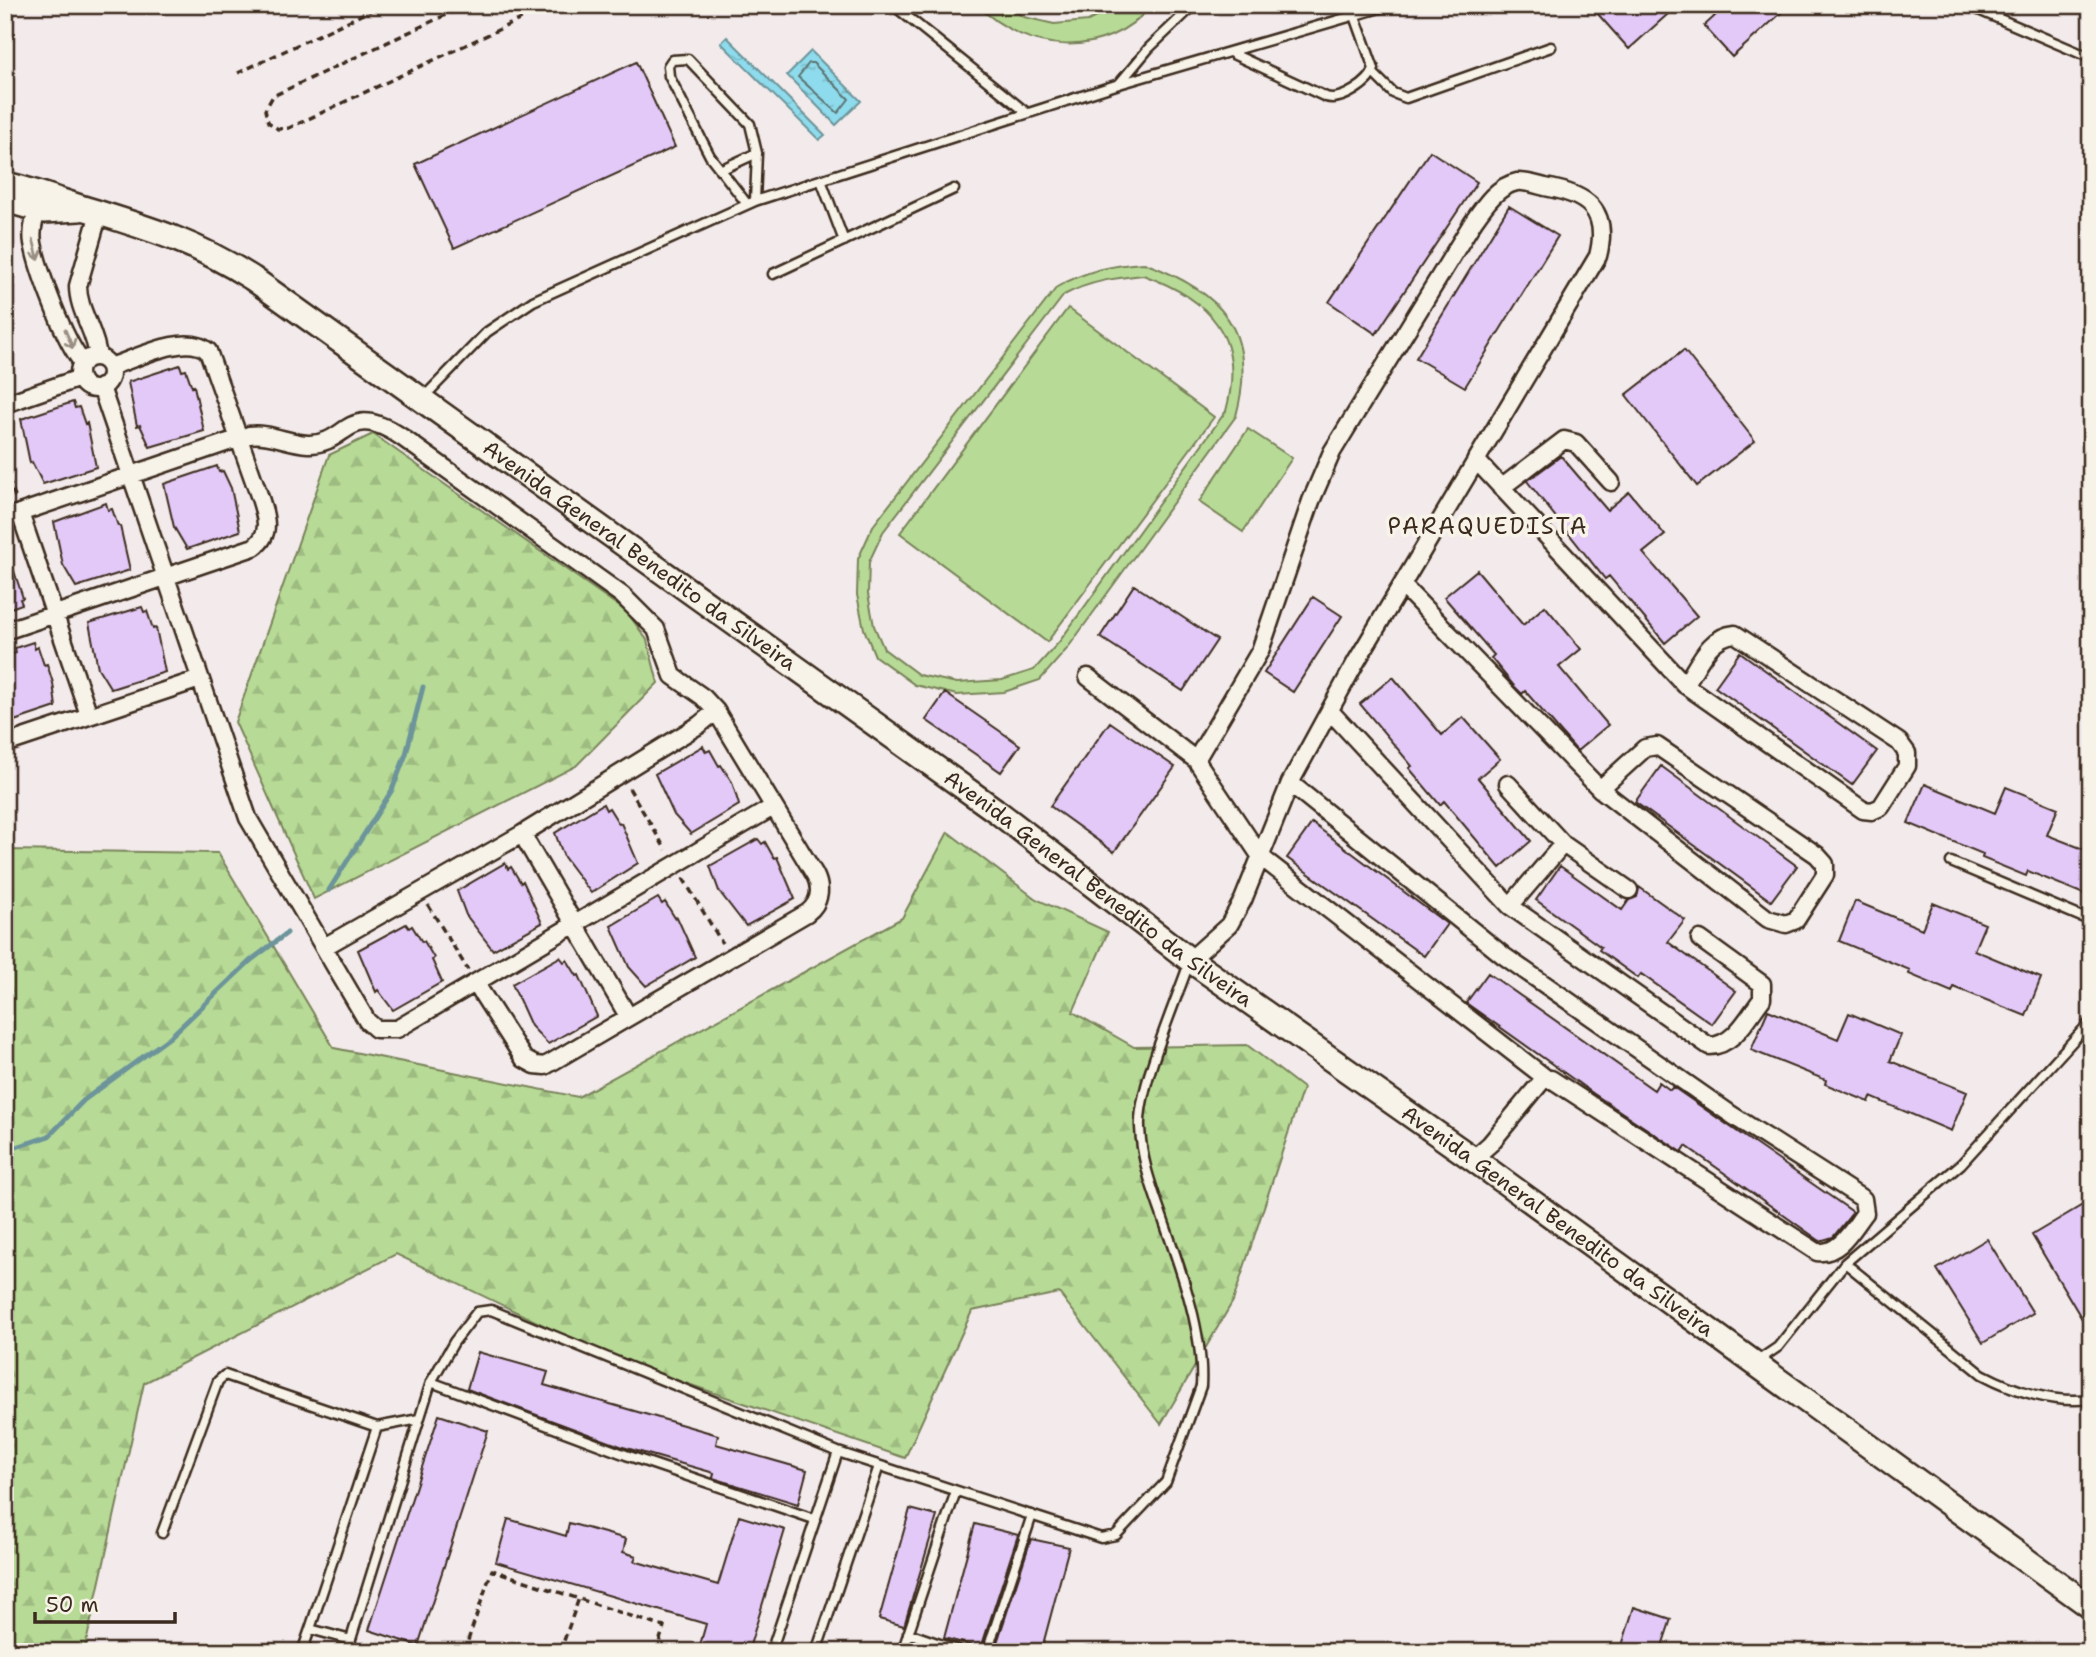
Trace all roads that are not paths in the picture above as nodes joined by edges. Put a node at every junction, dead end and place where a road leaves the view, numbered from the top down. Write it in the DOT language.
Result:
graph roads {
  1 [pos="893,5"];
  2 [pos="1194,5"];
  3 [pos="1390,5"];
  4 [pos="1967,5"];
  5 [pos="1355,16"];
  6 [pos="1551,47"];
  7 [pos="1233,54"];
  8 [pos="2091,58"];
  9 [pos="1373,74"];
  10 [pos="1119,84"];
  11 [pos="1027,114"];
  12 [pos="757,153"];
  13 [pos="720,170"];
  14 [pos="821,180"];
  15 [pos="5,184"];
  16 [pos="954,189"];
  17 [pos="60,199"];
  18 [pos="5,200"];
  19 [pos="751,203"];
  20 [pos="38,210"];
  21 [pos="92,211"];
  22 [pos="844,241"];
  23 [pos="773,274"];
  24 [pos="93,366"];
  25 [pos="101,387"];
  26 [pos="422,399"];
  27 [pos="5,404"];
  28 [pos="239,438"];
  29 [pos="1476,460"];
  30 [pos="129,475"];
  31 [pos="1611,482"];
  32 [pos="1501,488"];
  33 [pos="13,515"];
  34 [pos="164,577"];
  35 [pos="1402,585"];
  36 [pos="56,614"];
  37 [pos="5,631"];
  38 [pos="1088,677"];
  39 [pos="200,679"];
  40 [pos="1685,685"];
  41 [pos="716,711"];
  42 [pos="1330,711"];
  43 [pos="89,715"];
  44 [pos="5,744"];
  45 [pos="1196,760"];
  46 [pos="1290,783"];
  47 [pos="1508,784"];
  48 [pos="1601,789"];
  49 [pos="773,807"];
  50 [pos="522,834"];
  51 [pos="1563,844"];
  52 [pos="1261,857"];
  53 [pos="1951,862"];
  54 [pos="1629,890"];
  55 [pos="1510,906"];
  56 [pos="2091,920"];
  57 [pos="576,926"];
  58 [pos="1700,939"];
  59 [pos="324,947"];
  60 [pos="1190,960"];
  61 [pos="477,984"];
  62 [pos="628,1016"];
  63 [pos="2091,1021"];
  64 [pos="1547,1079"];
  65 [pos="1473,1159"];
  66 [pos="1845,1263"];
  67 [pos="1756,1362"];
  68 [pos="430,1382"];
  69 [pos="2091,1399"];
  70 [pos="419,1419"];
  71 [pos="377,1426"];
  72 [pos="838,1451"];
  73 [pos="879,1466"];
  74 [pos="956,1491"];
  75 [pos="1032,1516"];
  76 [pos="814,1519"];
  77 [pos="162,1532"];
  78 [pos="2091,1607"];
  79 [pos="310,1629"];
  80 [pos="908,1633"];
  81 [pos="351,1640"];
  82 [pos="302,1652"];
  83 [pos="347,1652"];
  84 [pos="771,1652"];
  85 [pos="816,1652"];
  86 [pos="902,1652"];
  87 [pos="963,1652"];
  88 [pos="987,1652"];
  1 -- 11 [label="lane"];
  2 -- 10 [label="lane"];
  3 -- 5 [label="lane"];
  4 -- 8 [label="lane"];
  5 -- 7 [label="lane"];
  5 -- 9 [label="lane"];
  6 -- 9 [label="lane"];
  7 -- 9 [label="lane"];
  7 -- 10 [label="lane"];
  10 -- 11 [label="lane"];
  11 -- 14 [label="lane"];
  12 -- 13 [label="lane"];
  12 -- 13 [label="lane"];
  12 -- 19 [label="lane"];
  13 -- 19 [label="lane"];
  14 -- 19 [label="lane"];
  14 -- 22 [label="lane"];
  15 -- 17 [label="main road, Avenida General Benedito da Silveira"];
  16 -- 22 [label="lane"];
  17 -- 20 [label="street"];
  17 -- 21 [label="main road, Avenida General Benedito da Silveira"];
  18 -- 20 [label="main road, Avenida General Benedito da Silveira"];
  19 -- 26 [label="lane"];
  20 -- 21 [label="main road, Avenida General Benedito da Silveira"];
  20 -- 24 [label="street, one-way"];
  21 -- 24 [label="street"];
  21 -- 26 [label="main road, Avenida General Benedito da Silveira"];
  22 -- 23 [label="lane"];
  24 -- 25 [label="street"];
  24 -- 25 [label="street"];
  24 -- 27 [label="street"];
  24 -- 28 [label="street"];
  25 -- 30 [label="street"];
  26 -- 60 [label="main road, Avenida General Benedito da Silveira"];
  28 -- 30 [label="street"];
  28 -- 34 [label="street"];
  28 -- 41 [label="street"];
  29 -- 32 [label="street"];
  29 -- 35 [label="street"];
  29 -- 45 [label="street"];
  30 -- 33 [label="street"];
  30 -- 34 [label="street"];
  31 -- 32 [label="street"];
  32 -- 40 [label="street"];
  33 -- 36 [label="street"];
  34 -- 36 [label="street"];
  34 -- 39 [label="street"];
  35 -- 42 [label="street"];
  35 -- 48 [label="street"];
  36 -- 37 [label="street"];
  36 -- 43 [label="street"];
  38 -- 45 [label="street"];
  39 -- 43 [label="street"];
  39 -- 59 [label="street"];
  40 -- 40 [label="street"];
  41 -- 49 [label="street"];
  41 -- 50 [label="street"];
  42 -- 46 [label="street"];
  42 -- 55 [label="street"];
  43 -- 44 [label="street"];
  45 -- 52 [label="street"];
  46 -- 52 [label="street"];
  46 -- 64 [label="street"];
  47 -- 51 [label="street"];
  48 -- 48 [label="street"];
  49 -- 57 [label="street"];
  49 -- 62 [label="street"];
  50 -- 57 [label="street"];
  50 -- 59 [label="street"];
  51 -- 54 [label="street"];
  51 -- 55 [label="street"];
  52 -- 60 [label="street"];
  52 -- 64 [label="street"];
  53 -- 56 [label="lane"];
  55 -- 58 [label="street"];
  57 -- 61 [label="street"];
  57 -- 62 [label="street"];
  59 -- 61 [label="street"];
  60 -- 65 [label="main road, Avenida General Benedito da Silveira"];
  60 -- 75 [label="lane"];
  61 -- 62 [label="street"];
  63 -- 66 [label="lane"];
  64 -- 65 [label="street"];
  65 -- 67 [label="main road, Avenida General Benedito da Silveira"];
  66 -- 67 [label="lane"];
  66 -- 69 [label="lane"];
  67 -- 78 [label="main road, Avenida General Benedito da Silveira"];
  68 -- 70 [label="lane"];
  68 -- 72 [label="lane"];
  68 -- 76 [label="lane"];
  70 -- 71 [label="lane"];
  70 -- 81 [label="lane"];
  71 -- 77 [label="lane"];
  71 -- 79 [label="lane"];
  72 -- 73 [label="lane"];
  72 -- 76 [label="lane"];
  73 -- 74 [label="lane"];
  73 -- 85 [label="lane"];
  74 -- 75 [label="lane"];
  74 -- 80 [label="lane"];
  75 -- 88 [label="lane"];
  76 -- 84 [label="lane"];
  79 -- 81 [label="lane"];
  79 -- 82 [label="lane"];
  80 -- 86 [label="lane"];
  80 -- 87 [label="lane"];
  81 -- 83 [label="lane"];
}
